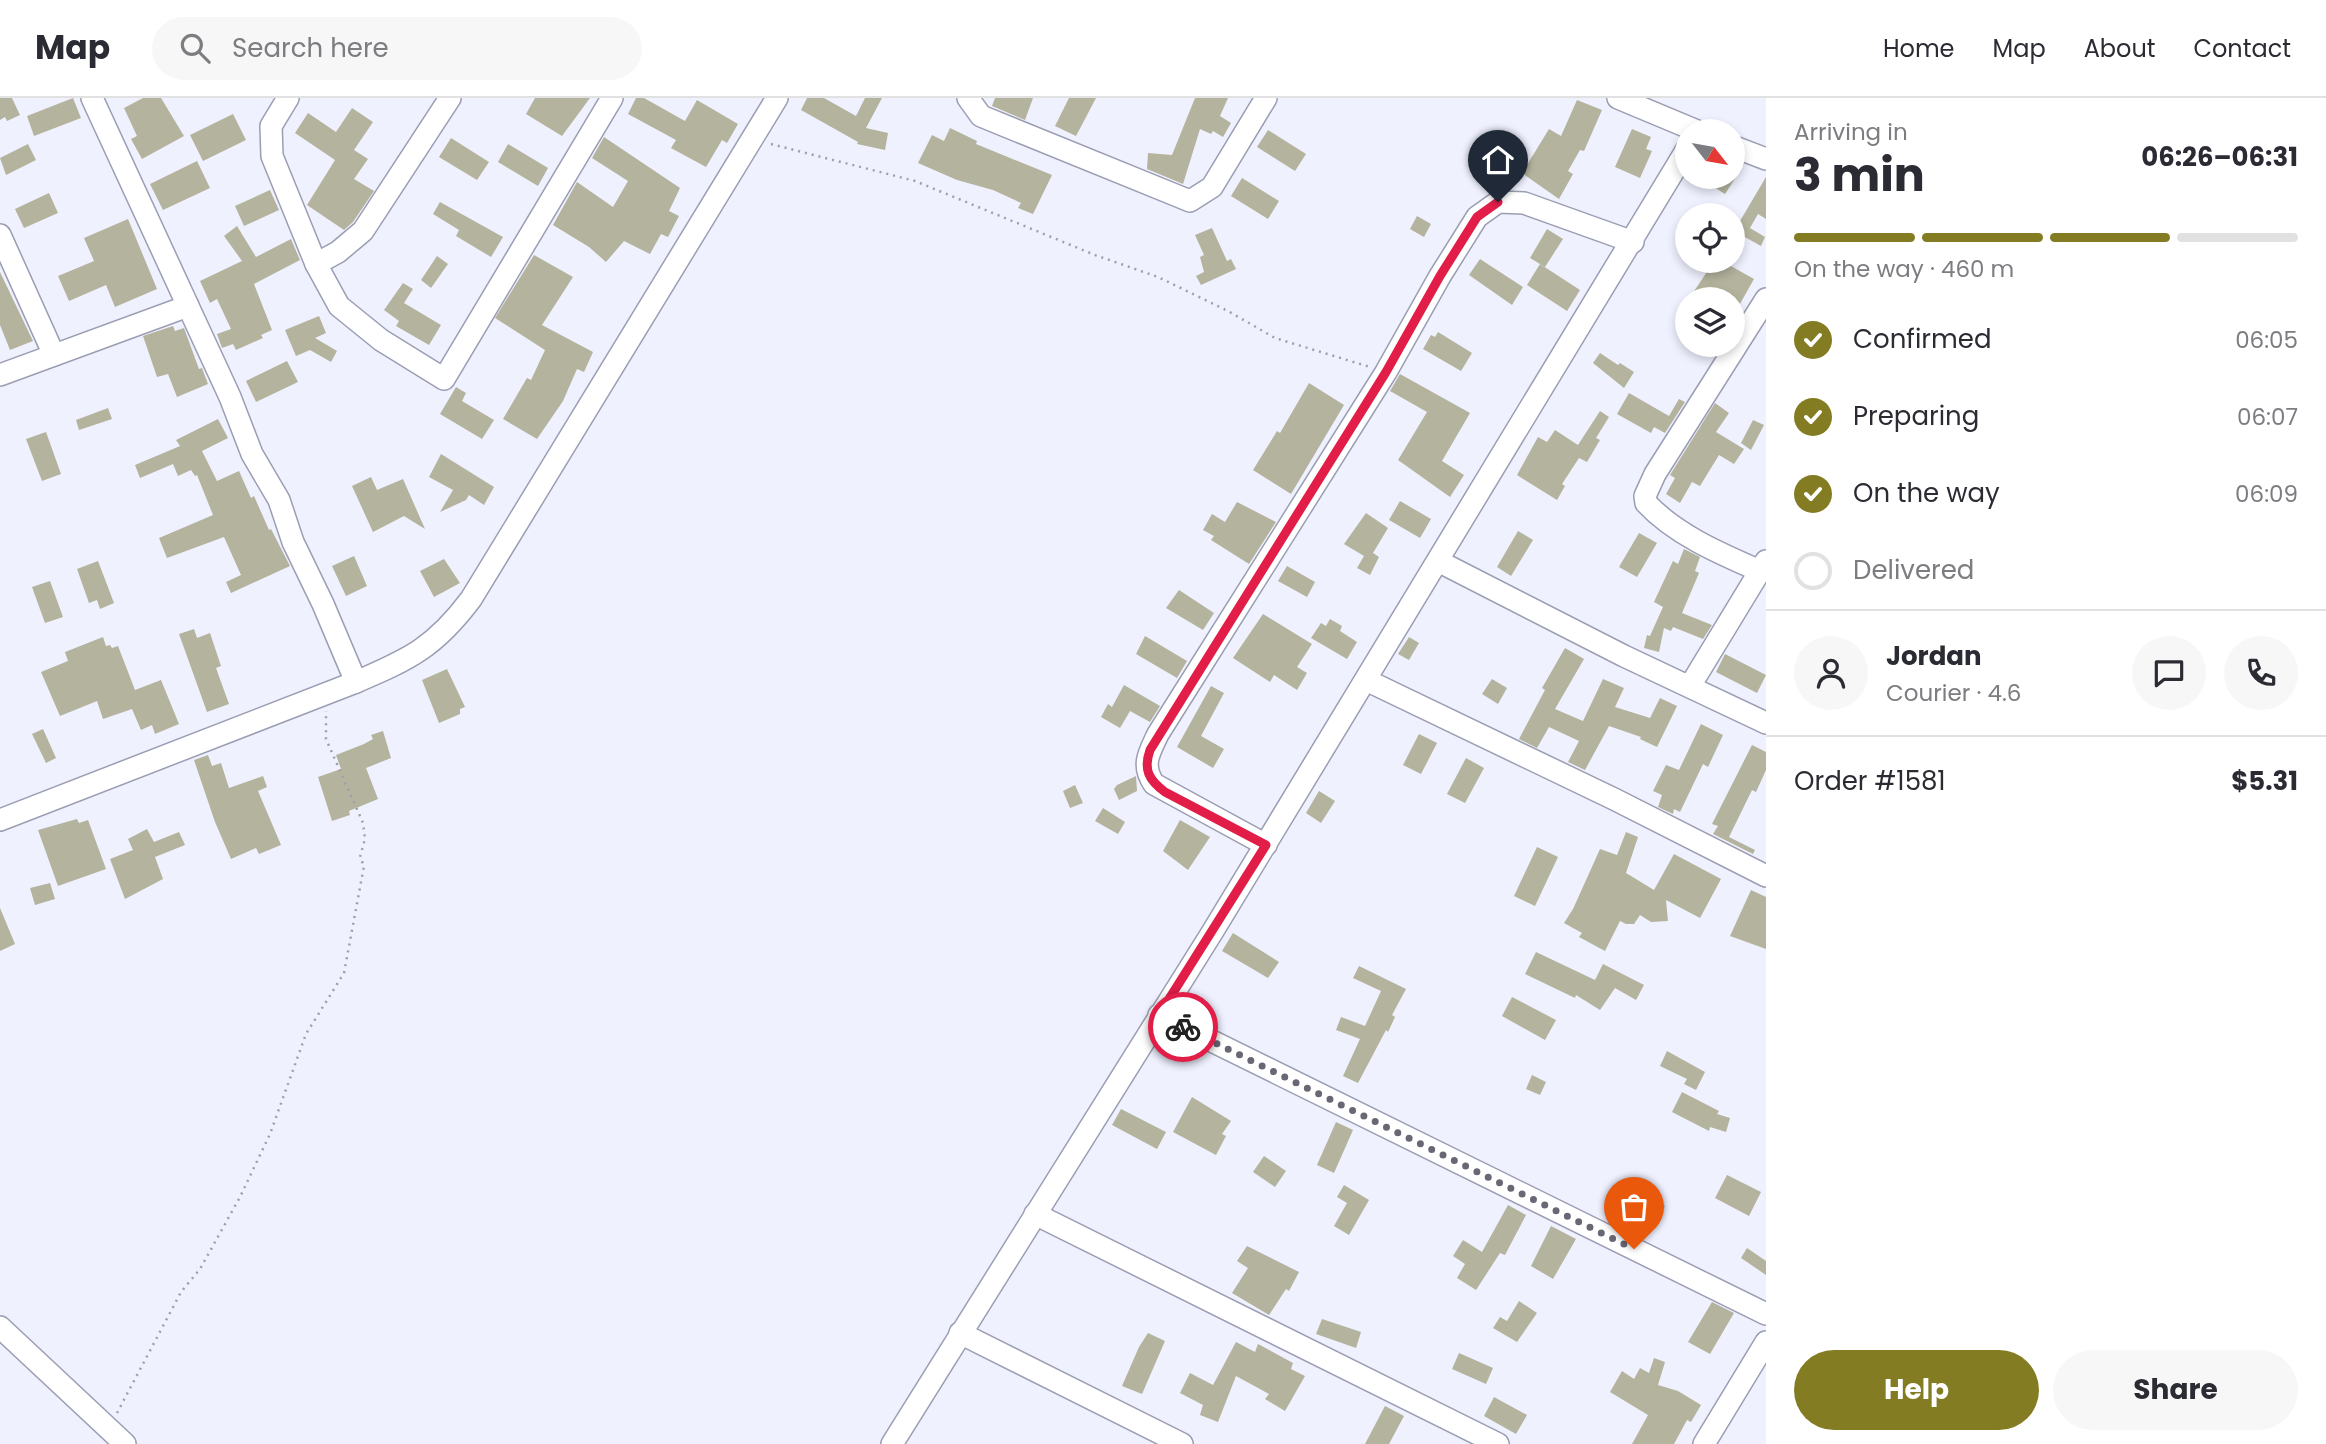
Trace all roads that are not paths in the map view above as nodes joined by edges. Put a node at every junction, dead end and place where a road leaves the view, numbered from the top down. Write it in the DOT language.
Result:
graph roads {
  1 [pos="288,98"];
  2 [pos="450,98"];
  3 [pos="612,98"];
  4 [pos="777,98"];
  5 [pos="968,98"];
  6 [pos="1266,98"];
  7 [pos="1618,98"];
  8 [pos="97,100"];
  9 [pos="1675,122"];
  10 [pos="1745,151"];
  11 [pos="1766,159"];
  12 [pos="1675,170"];
  13 [pos="0,235"];
  14 [pos="1633,242"];
  15 [pos="316,264"];
  16 [pos="1766,300"];
  17 [pos="188,306"];
  18 [pos="54,355"];
  19 [pos="0,375"];
  20 [pos="1438,561"];
  21 [pos="1763,566"];
  22 [pos="1366,680"];
  23 [pos="356,682"];
  24 [pos="1690,686"];
  25 [pos="1766,723"];
  26 [pos="0,820"];
  27 [pos="1266,845"];
  28 [pos="1766,876"];
  29 [pos="1159,1015"];
  30 [pos="1035,1214"];
  31 [pos="1766,1314"];
  32 [pos="0,1328"];
  33 [pos="960,1333"];
  34 [pos="1766,1342"];
  35 [pos="125,1444"];
  36 [pos="892,1444"];
  37 [pos="1182,1444"];
  38 [pos="1498,1444"];
  39 [pos="1704,1444"];
  1 -- 15 [label="street"];
  2 -- 15 [label="street"];
  3 -- 15 [label="street"];
  4 -- 23 [label="street"];
  5 -- 6 [label="street"];
  7 -- 9 [label="street"];
  8 -- 17 [label="street"];
  10 -- 11 [label="street"];
  12 -- 14 [label="street"];
  13 -- 18 [label="street"];
  14 -- 20 [label="street"];
  14 -- 27 [label="street"];
  16 -- 21 [label="street"];
  17 -- 18 [label="street"];
  17 -- 23 [label="street"];
  18 -- 19 [label="street"];
  20 -- 22 [label="street"];
  20 -- 24 [label="street"];
  21 -- 24 [label="street"];
  22 -- 27 [label="street"];
  22 -- 28 [label="street"];
  23 -- 26 [label="street"];
  24 -- 25 [label="street"];
  27 -- 29 [label="street"];
  29 -- 30 [label="street"];
  29 -- 31 [label="street"];
  30 -- 33 [label="street"];
  30 -- 38 [label="street"];
  32 -- 35 [label="street"];
  33 -- 36 [label="street"];
  33 -- 37 [label="street"];
  34 -- 39 [label="street"];
}
